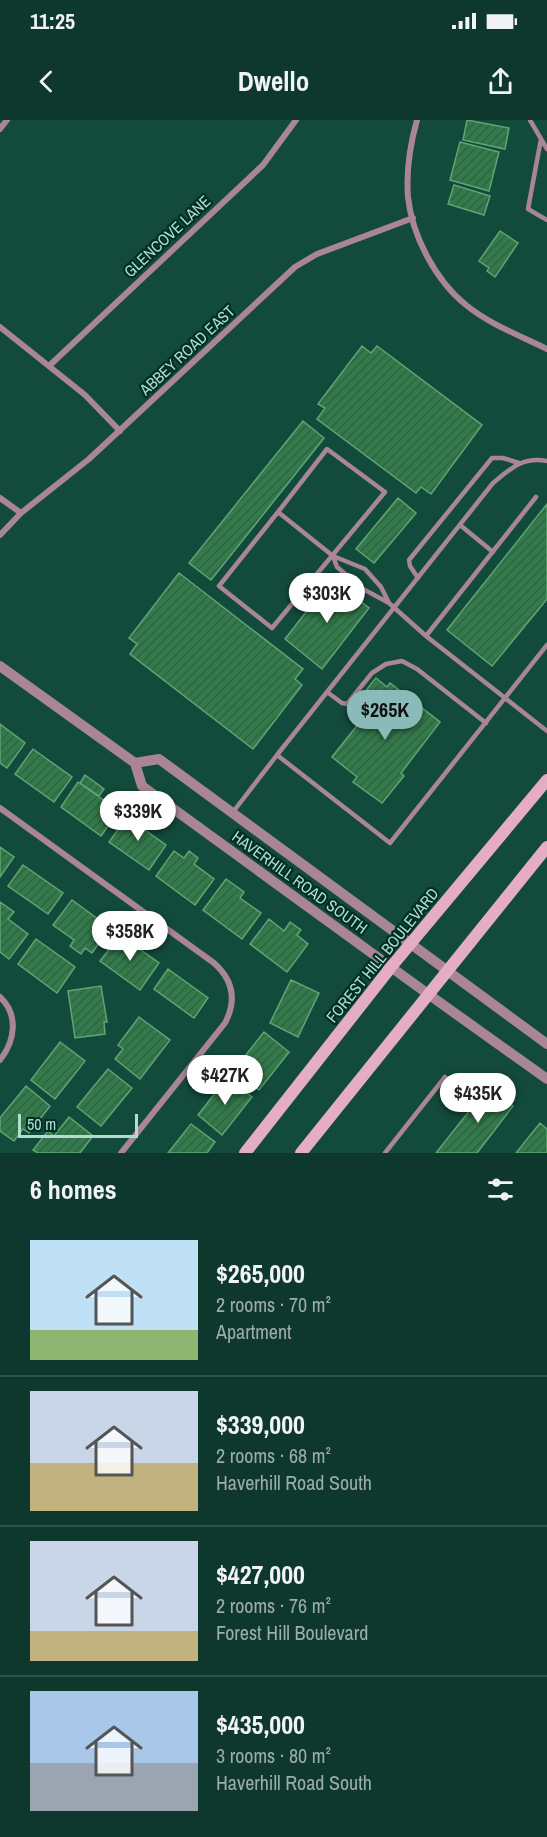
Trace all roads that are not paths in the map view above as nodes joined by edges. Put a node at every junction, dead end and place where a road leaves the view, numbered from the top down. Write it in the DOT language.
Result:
graph roads {
  1 [pos="7,120"];
  2 [pos="296,120"];
  3 [pos="417,120"];
  4 [pos="530,120"];
  5 [pos="0,129"];
  6 [pos="541,139"];
  7 [pos="547,149"];
  8 [pos="413,218"];
  9 [pos="547,220"];
  10 [pos="0,327"];
  11 [pos="547,349"];
  12 [pos="49,366"];
  13 [pos="120,431"];
  14 [pos="547,461"];
  15 [pos="519,463"];
  16 [pos="0,498"];
  17 [pos="536,498"];
  18 [pos="278,512"];
  19 [pos="21,513"];
  20 [pos="460,525"];
  21 [pos="0,535"];
  22 [pos="493,552"];
  23 [pos="333,556"];
  24 [pos="418,578"];
  25 [pos="389,603"];
  26 [pos="394,608"];
  27 [pos="426,636"];
  28 [pos="547,645"];
  29 [pos="0,666"];
  30 [pos="327,692"];
  31 [pos="504,699"];
  32 [pos="486,723"];
  33 [pos="547,731"];
  34 [pos="277,755"];
  35 [pos="135,763"];
  36 [pos="547,780"];
  37 [pos="0,807"];
  38 [pos="231,814"];
  39 [pos="547,848"];
  40 [pos="411,944"];
  41 [pos="391,968"];
  42 [pos="447,971"];
  43 [pos="428,994"];
  44 [pos="0,997"];
  45 [pos="547,1044"];
  46 [pos="0,1060"];
  47 [pos="445,1077"];
  48 [pos="547,1079"];
  49 [pos="121,1153"];
  50 [pos="245,1153"];
  51 [pos="301,1153"];
  52 [pos="386,1153"];
  1 -- 5 [label="street"];
  2 -- 12 [label="street, GLENCOVE LANE"];
  3 -- 8 [label="street"];
  4 -- 6 [label="lane"];
  6 -- 7 [label="lane"];
  6 -- 9 [label="lane"];
  8 -- 11 [label="street"];
  8 -- 13 [label="street, ABBEY ROAD EAST"];
  10 -- 12 [label="street"];
  12 -- 13 [label="street"];
  13 -- 19 [label="street, ABBEY ROAD EAST"];
  14 -- 15 [label="lane"];
  15 -- 20 [label="lane"];
  15 -- 24 [label="lane"];
  16 -- 19 [label="street"];
  17 -- 22 [label="lane"];
  18 -- 23 [label="lane"];
  18 -- 23 [label="lane"];
  18 -- 23 [label="lane"];
  19 -- 21 [label="street, ABBEY ROAD EAST"];
  20 -- 22 [label="lane"];
  20 -- 24 [label="lane"];
  22 -- 27 [label="lane"];
  23 -- 25 [label="lane"];
  23 -- 25 [label="lane"];
  24 -- 26 [label="lane"];
  25 -- 26 [label="lane"];
  26 -- 27 [label="lane"];
  26 -- 30 [label="lane"];
  27 -- 31 [label="lane"];
  28 -- 31 [label="lane"];
  29 -- 35 [label="street"];
  30 -- 32 [label="lane"];
  30 -- 34 [label="lane"];
  31 -- 32 [label="lane"];
  31 -- 33 [label="lane"];
  32 -- 34 [label="lane"];
  34 -- 38 [label="lane"];
  35 -- 38 [label="street, HAVERHILL ROAD SOUTH"];
  35 -- 41 [label="street, HAVERHILL ROAD SOUTH"];
  36 -- 40 [label="main road, FOREST HILL BOULEVARD"];
  37 -- 49 [label="street"];
  38 -- 40 [label="street, HAVERHILL ROAD SOUTH"];
  39 -- 42 [label="main road"];
  40 -- 41 [label="main road, FOREST HILL BOULEVARD"];
  40 -- 42 [label="street, HAVERHILL ROAD SOUTH"];
  41 -- 43 [label="street, HAVERHILL ROAD SOUTH"];
  41 -- 50 [label="main road, FOREST HILL BOULEVARD"];
  42 -- 43 [label="main road"];
  42 -- 45 [label="street, HAVERHILL ROAD SOUTH"];
  43 -- 48 [label="street, HAVERHILL ROAD SOUTH"];
  43 -- 51 [label="main road"];
  44 -- 46 [label="street"];
  47 -- 52 [label="lane"];
}
